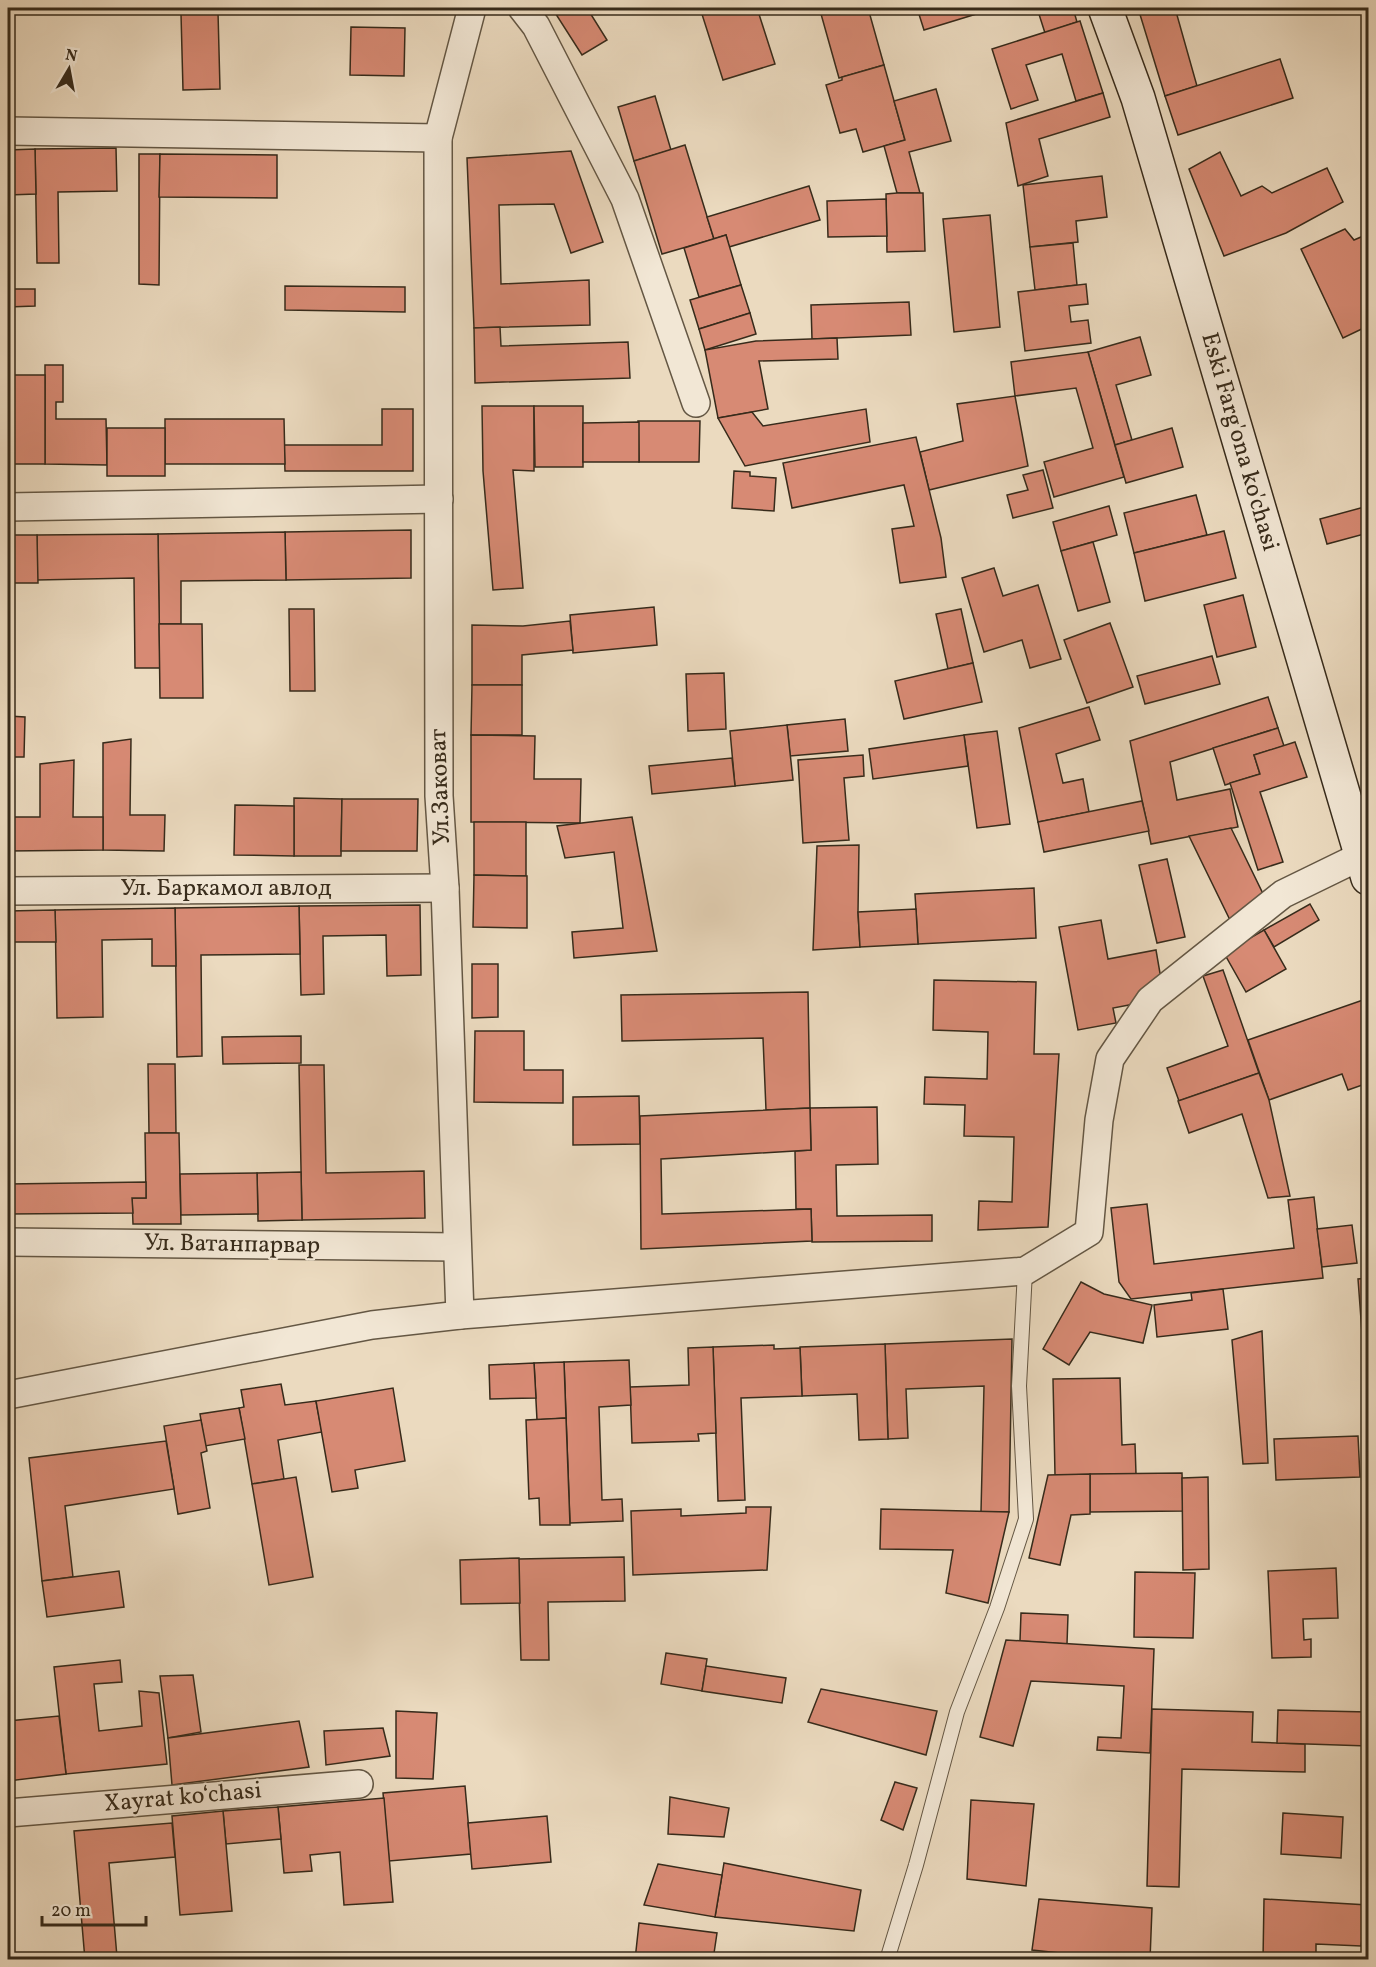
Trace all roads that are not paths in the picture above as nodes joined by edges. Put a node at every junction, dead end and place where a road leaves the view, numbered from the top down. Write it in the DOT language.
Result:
graph roads {
  1 [pos="471,8"];
  2 [pos="522,8"];
  3 [pos="1105,8"];
  4 [pos="8,131"];
  5 [pos="438,138"];
  6 [pos="696,403"];
  7 [pos="439,499"];
  8 [pos="8,507"];
  9 [pos="1365,867"];
  10 [pos="446,888"];
  11 [pos="8,891"];
  12 [pos="8,1242"];
  13 [pos="458,1247"];
  14 [pos="1025,1271"];
  15 [pos="460,1315"];
  16 [pos="8,1395"];
  17 [pos="359,1784"];
  18 [pos="8,1813"];
  19 [pos="887,1959"];
  1 -- 5 [label="street, Ул.Заковат"];
  2 -- 6 [label="street"];
  3 -- 9 [label="main road, Eski Farg'ona ko'chasi"];
  4 -- 5 [label="street"];
  5 -- 7 [label="street, Ул.Заковат"];
  7 -- 8 [label="street"];
  7 -- 10 [label="street, Ул.Заковат"];
  9 -- 14 [label="street"];
  10 -- 11 [label="street, Ул. Баркамол авлод"];
  10 -- 13 [label="street, Ул.Заковат"];
  12 -- 13 [label="street, Ул. Ватанпарвар"];
  13 -- 15 [label="street, Ул.Заковат"];
  14 -- 15 [label="street"];
  14 -- 19 [label="lane"];
  15 -- 16 [label="street"];
  17 -- 18 [label="street, Xayrat koʻchasi"];
}
